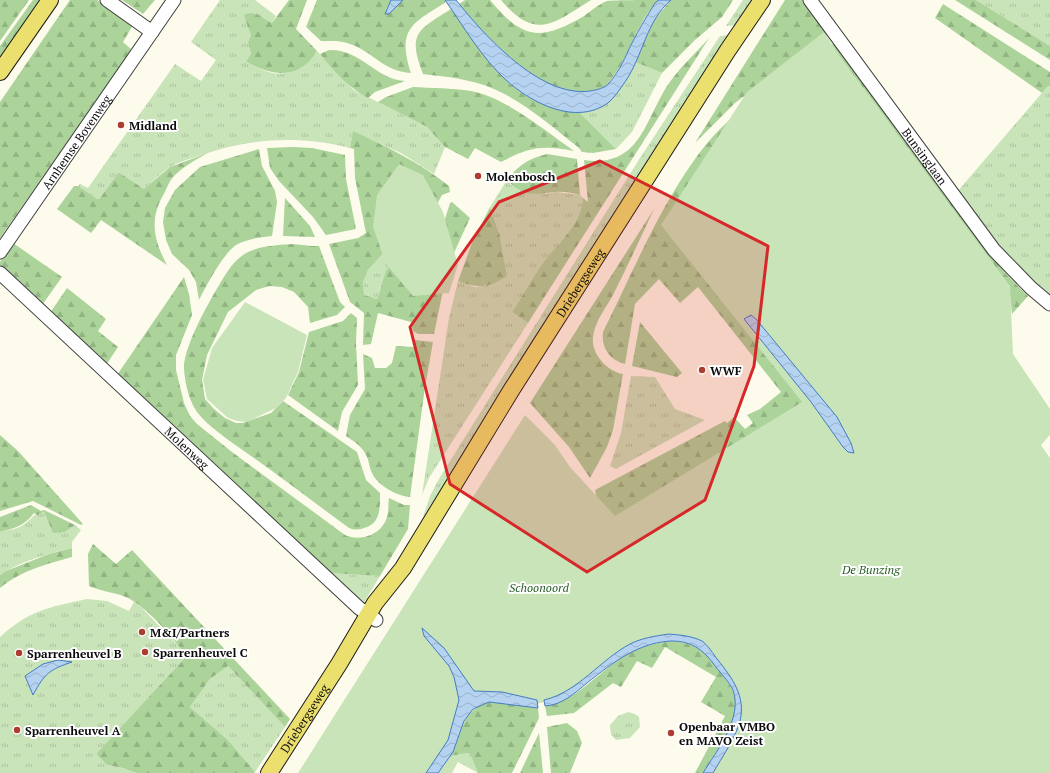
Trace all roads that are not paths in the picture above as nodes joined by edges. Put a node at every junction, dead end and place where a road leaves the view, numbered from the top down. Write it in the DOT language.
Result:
graph roads {
  1 [pos="50,0"];
  2 [pos="107,0"];
  3 [pos="174,0"];
  4 [pos="762,0"];
  5 [pos="810,0"];
  6 [pos="152,32"];
  7 [pos="0,72"];
  8 [pos="0,252"];
  9 [pos="0,273"];
  10 [pos="1050,304"];
  11 [pos="372,617"];
  12 [pos="269,773"];
  1 -- 7 [label="main road"];
  2 -- 6 [label="street"];
  3 -- 6 [label="street, Arnhemse Bovenweg"];
  4 -- 11 [label="main road, Driebergseweg"];
  5 -- 10 [label="street, Bunsinglaan"];
  6 -- 8 [label="street, Arnhemse Bovenweg"];
  9 -- 11 [label="street, Molenweg"];
  11 -- 12 [label="main road, Driebergseweg"];
}
